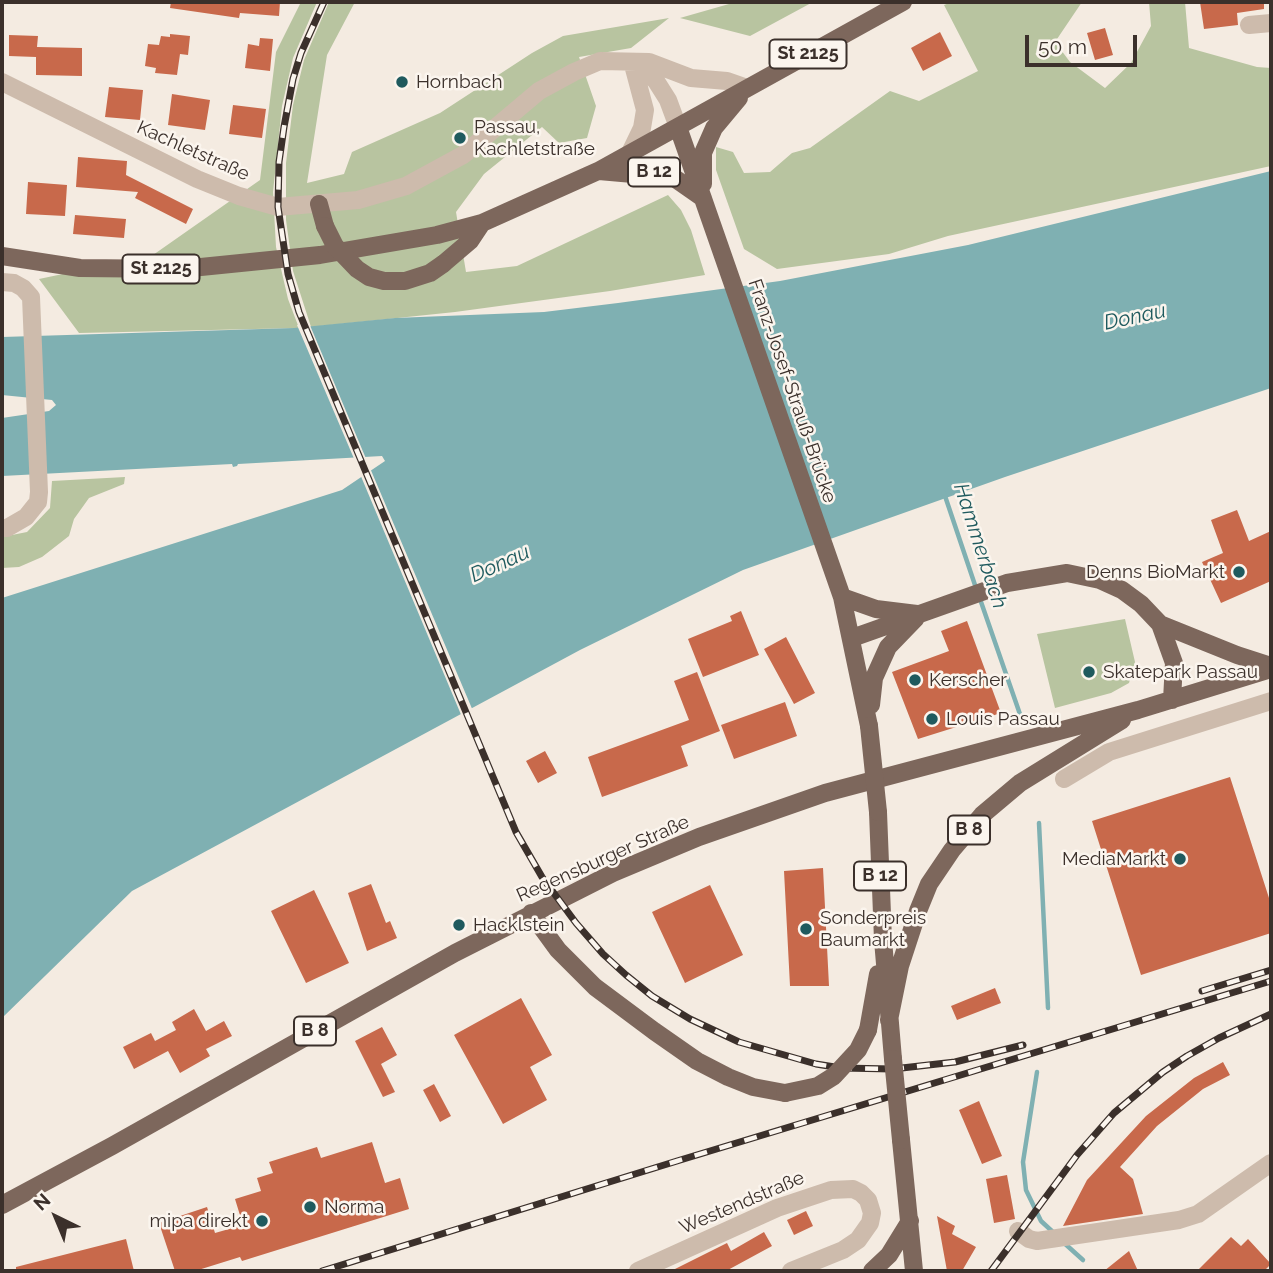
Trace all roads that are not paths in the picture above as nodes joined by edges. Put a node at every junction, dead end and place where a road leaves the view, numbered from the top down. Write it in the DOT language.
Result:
graph roads {
  1 [pos="904,2"];
  2 [pos="1271,23"];
  3 [pos="1248,25"];
  4 [pos="631,64"];
  5 [pos="2,82"];
  6 [pos="747,88"];
  7 [pos="678,127"];
  8 [pos="629,155"];
  9 [pos="598,171"];
  10 [pos="703,198"];
  11 [pos="319,204"];
  12 [pos="482,223"];
  13 [pos="2,256"];
  14 [pos="2,282"];
  15 [pos="2,528"];
  16 [pos="842,597"];
  17 [pos="920,614"];
  18 [pos="1160,624"];
  19 [pos="852,638"];
  20 [pos="1271,667"];
  21 [pos="1172,700"];
  22 [pos="1271,701"];
  23 [pos="1138,710"];
  24 [pos="869,726"];
  25 [pos="1064,779"];
  26 [pos="531,914"];
  27 [pos="883,940"];
  28 [pos="889,1020"];
  29 [pos="1271,1163"];
  30 [pos="2,1205"];
  31 [pos="910,1221"];
  32 [pos="1018,1231"];
  33 [pos="638,1271"];
  34 [pos="791,1271"];
  35 [pos="872,1271"];
  36 [pos="914,1271"];
  1 -- 6 [label="main road, St 2125"];
  2 -- 3 [label="street"];
  4 -- 6 [label="street, Kachletstraße"];
  4 -- 7 [label="street"];
  4 -- 8 [label="street"];
  4 -- 11 [label="street, Kachletstraße"];
  5 -- 11 [label="street, Kachletstraße"];
  6 -- 7 [label="main road, St 2125"];
  6 -- 10 [label="main road"];
  7 -- 8 [label="main road, St 2125"];
  7 -- 10 [label="main road, Franz-Josef-Strauß-Brücke"];
  8 -- 9 [label="main road, St 2125"];
  9 -- 10 [label="main road, B 12"];
  9 -- 12 [label="main road, St 2125"];
  10 -- 16 [label="main road, Franz-Josef-Strauß-Brücke"];
  11 -- 12 [label="main road, bridge"];
  12 -- 13 [label="main road, St 2125"];
  14 -- 15 [label="street"];
  16 -- 17 [label="main road, B 8"];
  16 -- 19 [label="main road, B 12"];
  17 -- 18 [label="main road, B 8"];
  17 -- 19 [label="main road, B 8"];
  17 -- 24 [label="main road, B 8"];
  18 -- 20 [label="main road, B 8"];
  18 -- 21 [label="main road, B 8"];
  19 -- 24 [label="main road, B 12"];
  20 -- 21 [label="main road, Regensburger Straße / B 8"];
  21 -- 23 [label="main road, Regensburger Straße / B 8"];
  22 -- 25 [label="street"];
  23 -- 26 [label="main road, Regensburger Straße / B 8"];
  23 -- 28 [label="main road, B 8"];
  24 -- 27 [label="main road, B 12, bridge"];
  26 -- 27 [label="main road, bridge"];
  26 -- 30 [label="main road, Regensburger Straße / B 8"];
  27 -- 28 [label="main road, B 12"];
  28 -- 31 [label="main road, B 12, bridge"];
  29 -- 32 [label="street"];
  31 -- 35 [label="main road"];
  31 -- 36 [label="main road, B 12"];
  33 -- 34 [label="street, Westendstraße"];
}
